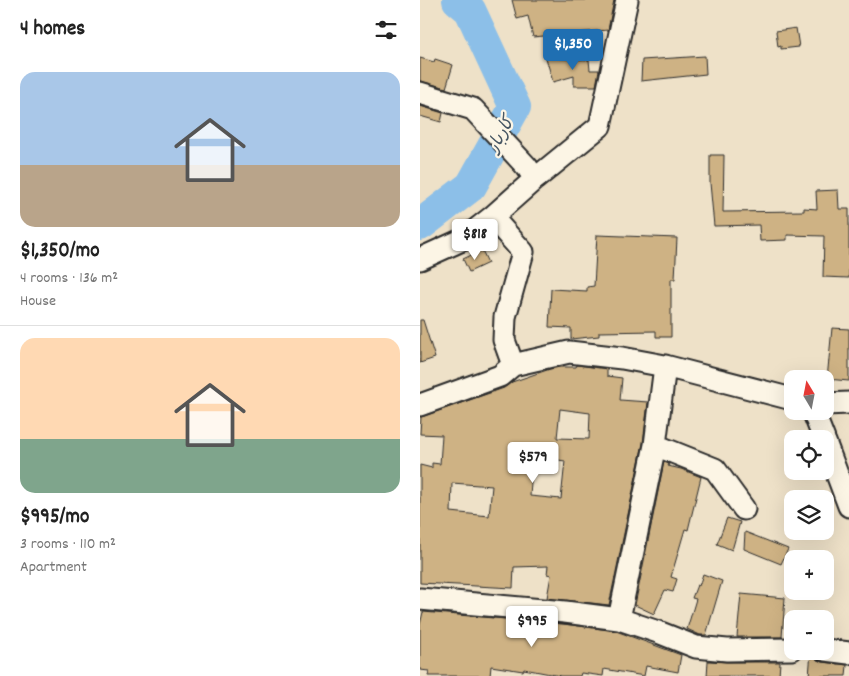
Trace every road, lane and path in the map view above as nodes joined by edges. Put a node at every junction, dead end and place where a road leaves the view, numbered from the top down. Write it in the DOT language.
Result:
graph roads {
  1 [pos="626,0"];
  2 [pos="420,93"];
  3 [pos="531,173"];
  4 [pos="492,217"];
  5 [pos="420,258"];
  6 [pos="513,365"];
  7 [pos="665,366"];
  8 [pos="784,397"];
  9 [pos="834,404"];
  10 [pos="849,404"];
  11 [pos="420,405"];
  12 [pos="655,445"];
  13 [pos="834,466"];
  14 [pos="849,506"];
  15 [pos="744,509"];
  16 [pos="420,598"];
  17 [pos="619,620"];
  18 [pos="784,649"];
  19 [pos="834,651"];
  20 [pos="849,653"];
  1 -- 3 [label="street"];
  2 -- 3 [label="street"];
  3 -- 4 [label="street"];
  4 -- 5 [label="street"];
  4 -- 6 [label="street"];
  6 -- 7 [label="street"];
  6 -- 11 [label="street"];
  7 -- 8 [label="street"];
  7 -- 12 [label="street"];
  9 -- 10 [label="street"];
  12 -- 15 [label="street"];
  12 -- 17 [label="street"];
  13 -- 14 [label="street"];
  16 -- 17 [label="street"];
  17 -- 18 [label="street"];
  19 -- 20 [label="street"];
}
